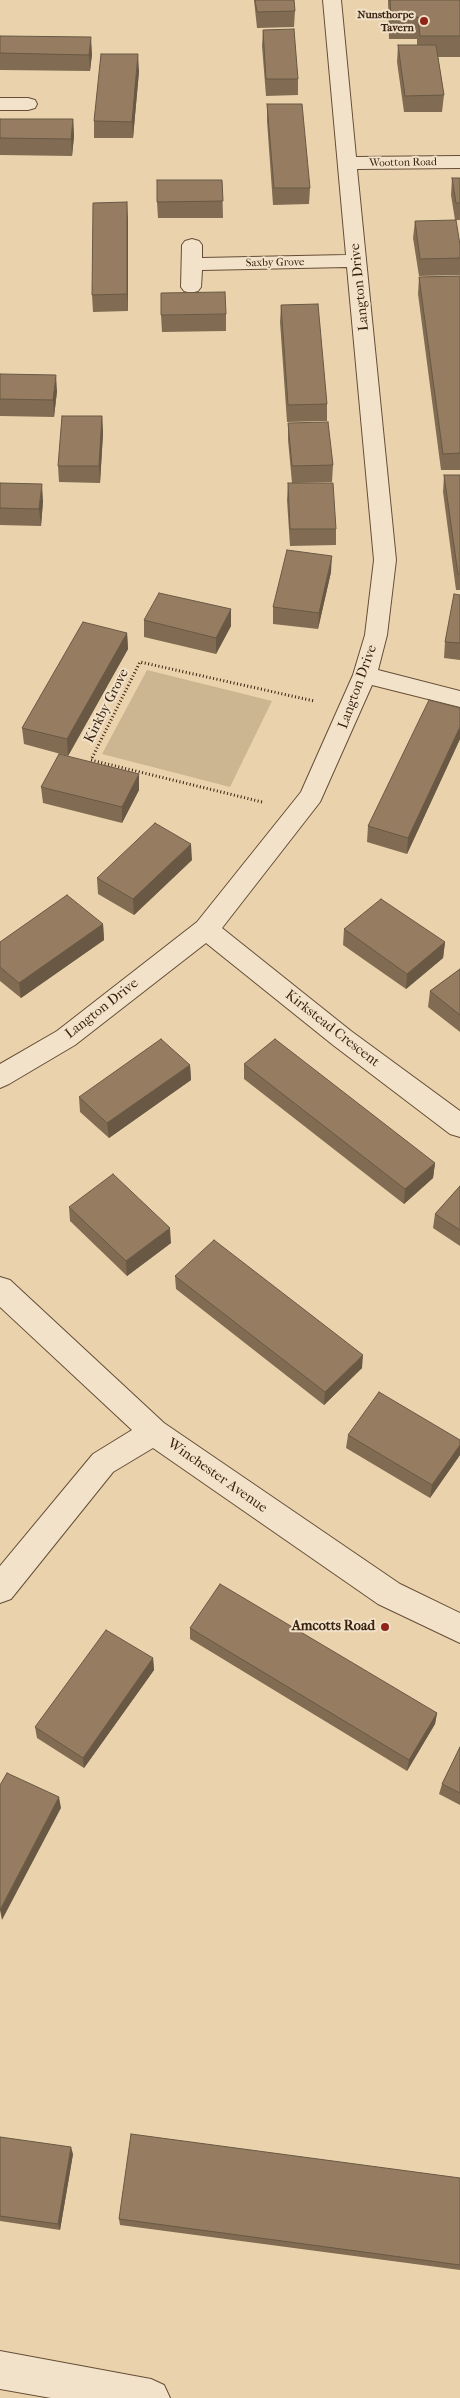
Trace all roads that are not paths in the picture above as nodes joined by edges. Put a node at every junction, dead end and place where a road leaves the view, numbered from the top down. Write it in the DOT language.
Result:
graph roads {
  1 [pos="332,0"];
  2 [pos="0,104"];
  3 [pos="28,104"];
  4 [pos="460,162"];
  5 [pos="347,163"];
  6 [pos="357,262"];
  7 [pos="191,287"];
  8 [pos="365,675"];
  9 [pos="460,700"];
  10 [pos="206,929"];
  11 [pos="0,1077"];
  12 [pos="460,1126"];
  13 [pos="0,1289"];
  14 [pos="154,1432"];
  15 [pos="0,1589"];
  16 [pos="460,1628"];
  17 [pos="0,2370"];
  18 [pos="152,2398"];
  1 -- 5 [label="street, Langton Drive"];
  2 -- 3 [label="street"];
  4 -- 5 [label="street, Wootton Road"];
  5 -- 6 [label="street, Langton Drive"];
  6 -- 7 [label="street, Saxby Grove"];
  6 -- 8 [label="street, Langton Drive"];
  8 -- 9 [label="street"];
  8 -- 10 [label="street, Langton Drive"];
  10 -- 11 [label="street, Langton Drive"];
  10 -- 12 [label="street, Kirkstead Crescent"];
  13 -- 14 [label="street, Winchester Avenue"];
  14 -- 15 [label="street"];
  14 -- 16 [label="street, Winchester Avenue"];
  17 -- 18 [label="street"];
}
